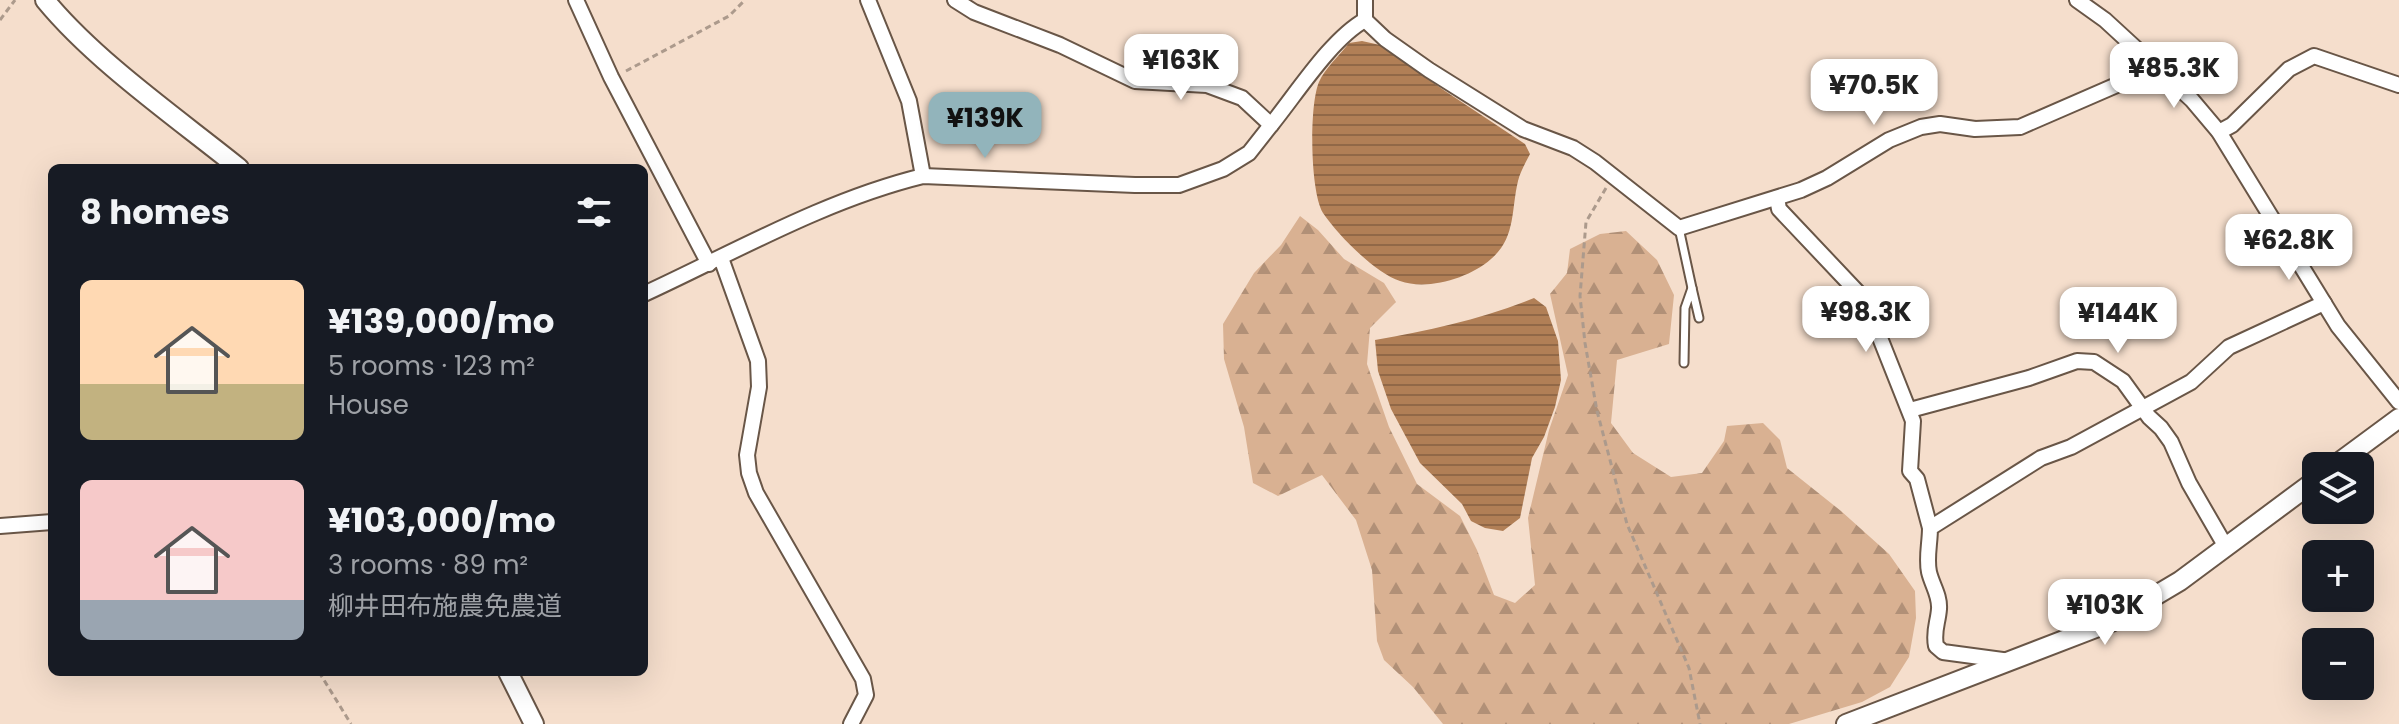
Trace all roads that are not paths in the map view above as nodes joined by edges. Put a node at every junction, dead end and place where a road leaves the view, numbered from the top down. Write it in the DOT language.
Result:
graph roads {
  1 [pos="45,0"];
  2 [pos="576,0"];
  3 [pos="868,0"];
  4 [pos="955,0"];
  5 [pos="1365,0"];
  6 [pos="2079,1"];
  7 [pos="1365,20"];
  8 [pos="2153,65"];
  9 [pos="2399,85"];
  10 [pos="1271,125"];
  11 [pos="2219,132"];
  12 [pos="234,164"];
  13 [pos="923,176"];
  14 [pos="1777,198"];
  15 [pos="1679,228"];
  16 [pos="715,261"];
  17 [pos="1692,288"];
  18 [pos="648,292"];
  19 [pos="2324,303"];
  20 [pos="1699,318"];
  21 [pos="1684,363"];
  22 [pos="2399,402"];
  23 [pos="2144,408"];
  24 [pos="1910,410"];
  25 [pos="2399,418"];
  26 [pos="2353,452"];
  27 [pos="2302,490"];
  28 [pos="48,522"];
  29 [pos="0,526"];
  30 [pos="1930,528"];
  31 [pos="2226,547"];
  32 [pos="2010,661"];
  33 [pos="510,676"];
  34 [pos="534,724"];
  35 [pos="851,724"];
  36 [pos="1846,724"];
  1 -- 12 [label="street"];
  2 -- 16 [label="street"];
  3 -- 13 [label="street"];
  4 -- 10 [label="street"];
  5 -- 7 [label="street"];
  6 -- 8 [label="street"];
  7 -- 10 [label="street"];
  7 -- 15 [label="street"];
  8 -- 11 [label="street"];
  8 -- 14 [label="street"];
  9 -- 11 [label="street"];
  10 -- 13 [label="street"];
  11 -- 19 [label="street"];
  13 -- 16 [label="street"];
  14 -- 15 [label="street"];
  14 -- 24 [label="street"];
  15 -- 17 [label="lane"];
  16 -- 18 [label="street"];
  16 -- 35 [label="street"];
  17 -- 20 [label="lane"];
  17 -- 21 [label="lane"];
  19 -- 22 [label="street"];
  19 -- 23 [label="street"];
  23 -- 24 [label="street"];
  23 -- 30 [label="street"];
  23 -- 31 [label="street"];
  24 -- 30 [label="street"];
  25 -- 26 [label="street"];
  27 -- 31 [label="street"];
  28 -- 29 [label="street"];
  30 -- 32 [label="street"];
  31 -- 32 [label="street"];
  32 -- 36 [label="street"];
  33 -- 34 [label="street"];
}
